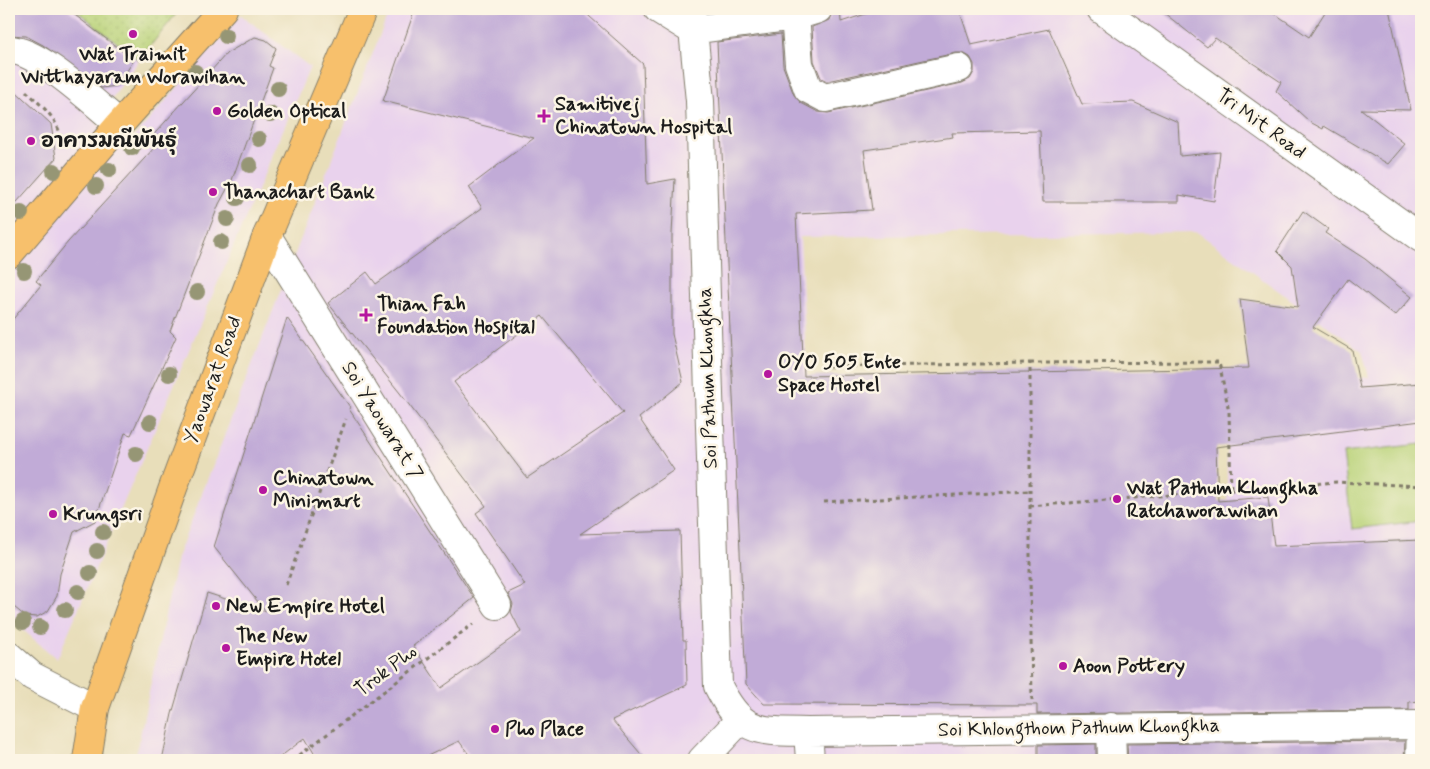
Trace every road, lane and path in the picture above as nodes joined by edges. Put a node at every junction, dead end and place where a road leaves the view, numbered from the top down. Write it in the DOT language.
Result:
graph roads {
  1 [pos="223,9"];
  2 [pos="363,9"];
  3 [pos="658,9"];
  4 [pos="1101,9"];
  5 [pos="806,12"];
  6 [pos="692,19"];
  7 [pos="9,50"];
  8 [pos="959,68"];
  9 [pos="21,86"];
  10 [pos="120,124"];
  11 [pos="61,131"];
  12 [pos="266,236"];
  13 [pos="1421,238"];
  14 [pos="9,254"];
  15 [pos="1030,363"];
  16 [pos="820,367"];
  17 [pos="359,383"];
  18 [pos="1421,486"];
  19 [pos="1030,491"];
  20 [pos="1231,492"];
  21 [pos="824,502"];
  22 [pos="1030,506"];
  23 [pos="286,585"];
  24 [pos="497,605"];
  25 [pos="9,656"];
  26 [pos="1032,702"];
  27 [pos="95,708"];
  28 [pos="740,720"];
  29 [pos="1421,725"];
  30 [pos="1111,728"];
  31 [pos="808,732"];
  32 [pos="87,760"];
  33 [pos="293,760"];
  34 [pos="702,760"];
  35 [pos="810,760"];
  36 [pos="1112,760"];
  37 [pos="1420,760"];
  1 -- 10 [label="main road"];
  2 -- 12 [label="main road, Yaowarat Road"];
  3 -- 6 [label="street"];
  4 -- 13 [label="street, Tri Mit Road"];
  5 -- 6 [label="street"];
  5 -- 8 [label="street"];
  6 -- 28 [label="street, Soi Pathum Khongkha"];
  7 -- 10 [label="street"];
  9 -- 11 [label="path"];
  10 -- 14 [label="main road"];
  12 -- 17 [label="street, Soi Yaowarat 7"];
  12 -- 27 [label="main road, Yaowarat Road"];
  15 -- 16 [label="path"];
  15 -- 19 [label="path"];
  15 -- 20 [label="path"];
  17 -- 23 [label="path"];
  17 -- 24 [label="street, Soi Yaowarat 7"];
  18 -- 20 [label="path"];
  19 -- 21 [label="path"];
  19 -- 22 [label="path"];
  20 -- 22 [label="path"];
  22 -- 26 [label="path"];
  24 -- 33 [label="path, Trok Pho"];
  25 -- 27 [label="street"];
  27 -- 32 [label="main road, Yaowarat Road"];
  28 -- 31 [label="street, Soi Khlongthom Pathum Khongkha"];
  28 -- 34 [label="street"];
  29 -- 30 [label="street, Soi Khlongthom Pathum Khongkha"];
  29 -- 37 [label="street"];
  30 -- 31 [label="street, Soi Khlongthom Pathum Khongkha"];
  30 -- 36 [label="street"];
  31 -- 35 [label="street"];
}
